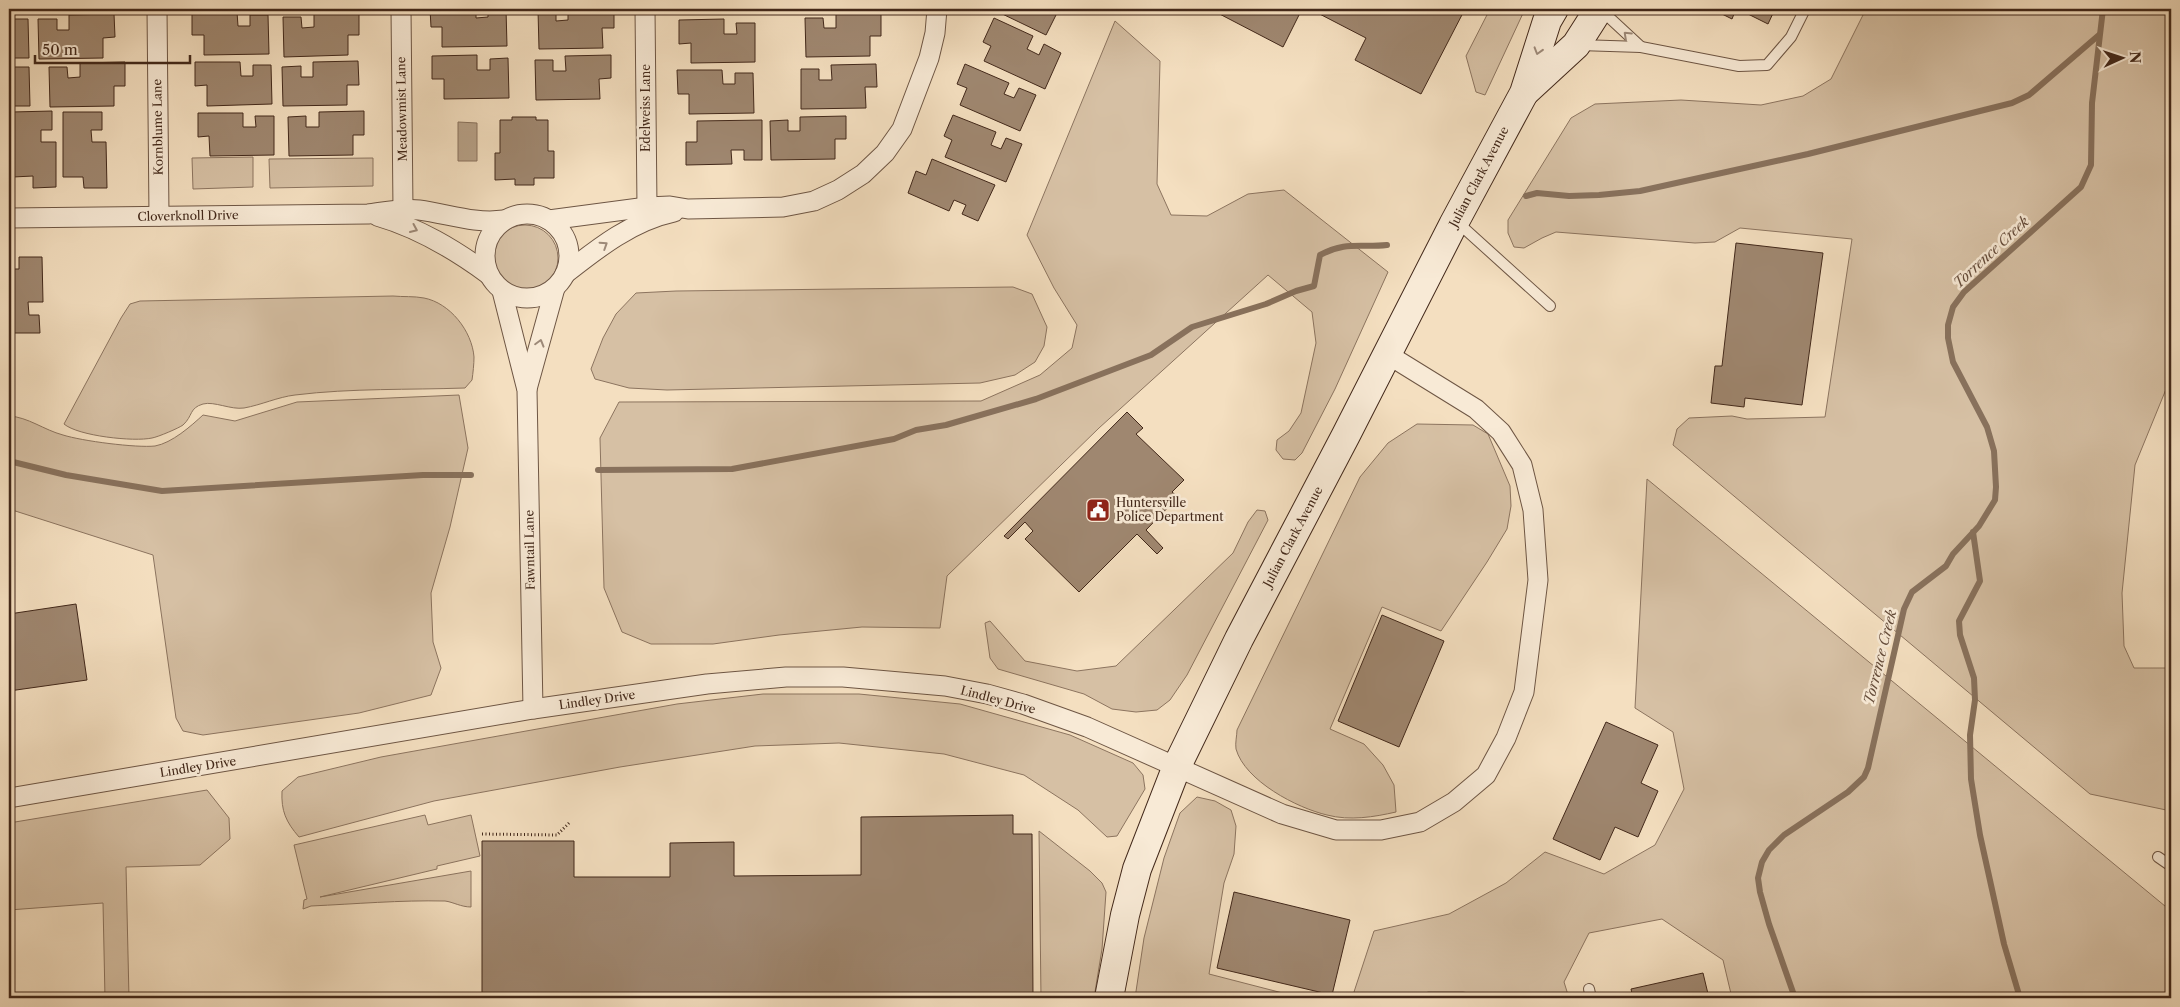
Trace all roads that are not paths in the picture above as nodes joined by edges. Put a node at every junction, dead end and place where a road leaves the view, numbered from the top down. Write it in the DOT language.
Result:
graph roads {
  1 [pos="156,9"];
  2 [pos="401,9"];
  3 [pos="646,9"];
  4 [pos="937,9"];
  5 [pos="1554,9"];
  6 [pos="1599,9"];
  7 [pos="1805,9"];
  8 [pos="1576,45"];
  9 [pos="1641,47"];
  10 [pos="1524,93"];
  11 [pos="647,207"];
  12 [pos="688,209"];
  13 [pos="403,210"];
  14 [pos="368,214"];
  15 [pos="159,216"];
  16 [pos="9,218"];
  17 [pos="504,220"];
  18 [pos="549,220"];
  19 [pos="1456,221"];
  20 [pos="488,274"];
  21 [pos="560,281"];
  22 [pos="502,291"];
  23 [pos="1550,306"];
  24 [pos="1387,354"];
  25 [pos="527,390"];
  26 [pos="533,709"];
  27 [pos="1177,766"];
  28 [pos="9,798"];
  29 [pos="2158,857"];
  30 [pos="2171,866"];
  31 [pos="1109,998"];
  1 -- 15 [label="street, Kornblume Lane"];
  2 -- 13 [label="street, Meadowmist Lane"];
  3 -- 11 [label="street, Edelweiss Lane"];
  4 -- 12 [label="street"];
  5 -- 10 [label="street, Julian Clark Avenue, one-way"];
  6 -- 8 [label="street, Julian Clark Avenue"];
  9 -- 6 [label="lane, one-way"];
  7 -- 9 [label="lane"];
  8 -- 9 [label="lane"];
  8 -- 10 [label="street, Julian Clark Avenue"];
  10 -- 19 [label="street, Julian Clark Avenue"];
  11 -- 12 [label="street"];
  11 -- 18 [label="street"];
  21 -- 12 [label="street, one-way"];
  13 -- 14 [label="street, Cloverknoll Drive"];
  13 -- 17 [label="street, Cloverknoll Drive"];
  14 -- 15 [label="street, Cloverknoll Drive"];
  14 -- 20 [label="street, Cloverknoll Drive, one-way"];
  15 -- 16 [label="street, Cloverknoll Drive"];
  17 -- 18 [label="street"];
  17 -- 20 [label="street"];
  18 -- 21 [label="street"];
  19 -- 23 [label="lane"];
  19 -- 24 [label="street, Julian Clark Avenue"];
  20 -- 22 [label="street"];
  21 -- 22 [label="street"];
  25 -- 21 [label="street, Fawntail Lane, one-way"];
  22 -- 25 [label="street, Fawntail Lane"];
  24 -- 27 [label="street, Julian Clark Avenue"];
  24 -- 27 [label="street, Lindley Drive"];
  25 -- 26 [label="street, Fawntail Lane"];
  26 -- 27 [label="street, Lindley Drive"];
  26 -- 28 [label="street, Lindley Drive"];
  27 -- 31 [label="street, Julian Clark Avenue"];
  29 -- 30 [label="lane"];
}
